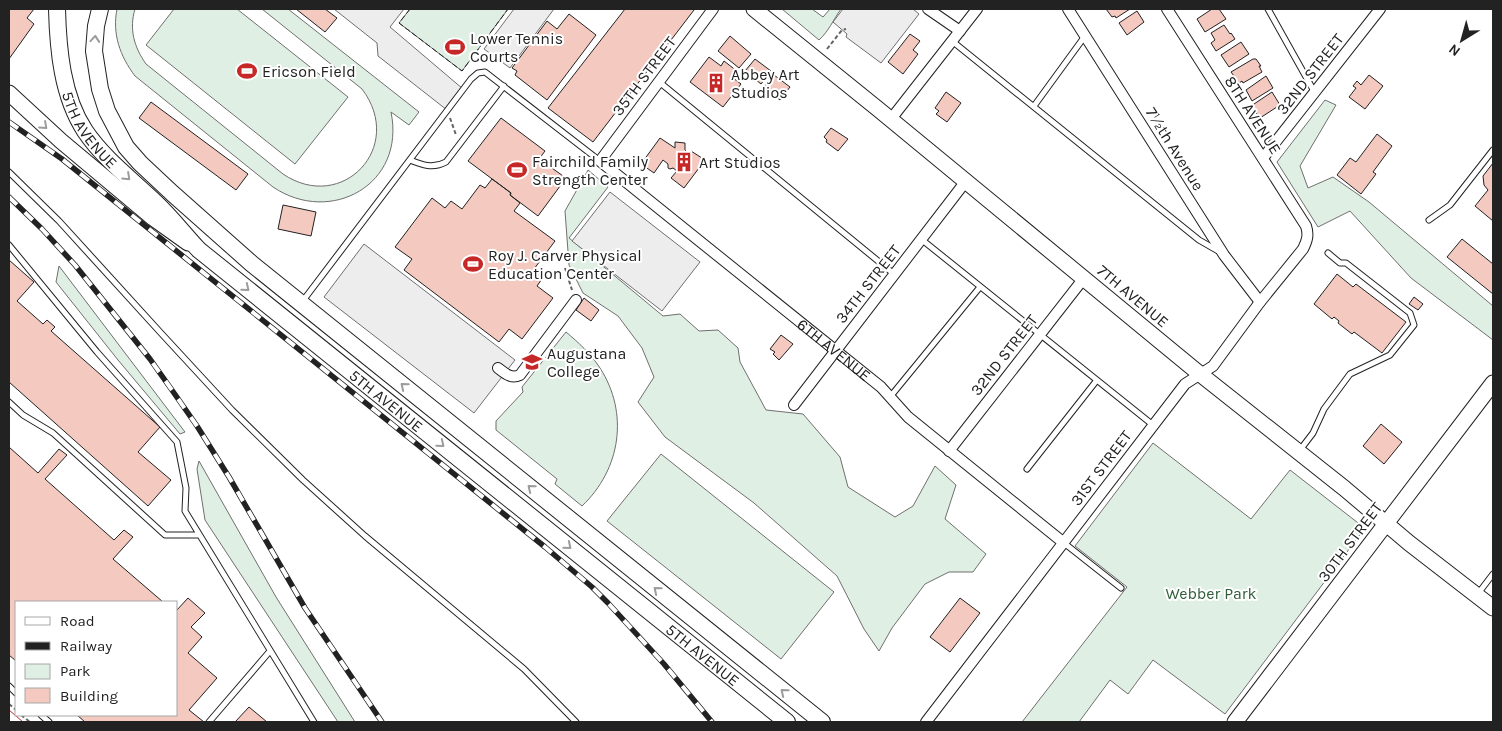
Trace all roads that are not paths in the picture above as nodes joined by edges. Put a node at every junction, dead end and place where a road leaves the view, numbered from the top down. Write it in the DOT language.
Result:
graph roads {
  1 [pos="59,9"];
  2 [pos="100,9"];
  3 [pos="713,9"];
  4 [pos="754,9"];
  5 [pos="928,9"];
  6 [pos="977,9"];
  7 [pos="1068,9"];
  8 [pos="1167,9"];
  9 [pos="1268,9"];
  10 [pos="1380,9"];
  11 [pos="960,31"];
  12 [pos="1085,35"];
  13 [pos="952,40"];
  14 [pos="658,81"];
  15 [pos="504,86"];
  16 [pos="9,93"];
  17 [pos="1315,93"];
  18 [pos="1034,106"];
  19 [pos="891,119"];
  20 [pos="1493,150"];
  21 [pos="1263,158"];
  22 [pos="410,160"];
  23 [pos="600,161"];
  24 [pos="9,172"];
  25 [pos="966,181"];
  26 [pos="1429,220"];
  27 [pos="922,239"];
  28 [pos="1307,240"];
  29 [pos="9,245"];
  30 [pos="199,250"];
  31 [pos="1328,253"];
  32 [pos="1224,255"];
  33 [pos="894,274"];
  34 [pos="1084,278"];
  35 [pos="980,287"];
  36 [pos="576,300"];
  37 [pos="1260,302"];
  38 [pos="300,304"];
  39 [pos="1040,334"];
  40 [pos="835,350"];
  41 [pos="498,368"];
  42 [pos="1200,374"];
  43 [pos="1097,380"];
  44 [pos="1493,383"];
  45 [pos="890,397"];
  46 [pos="9,402"];
  47 [pos="794,405"];
  48 [pos="1153,424"];
  49 [pos="949,451"];
  50 [pos="1298,452"];
  51 [pos="1027,469"];
  52 [pos="1386,523"];
  53 [pos="199,535"];
  54 [pos="1064,542"];
  55 [pos="1493,574"];
  56 [pos="1121,588"];
  57 [pos="1477,595"];
  58 [pos="1493,608"];
  59 [pos="270,651"];
  60 [pos="209,722"];
  61 [pos="314,722"];
  62 [pos="576,722"];
  63 [pos="787,722"];
  64 [pos="822,722"];
  65 [pos="926,722"];
  66 [pos="1235,722"];
  1 -- 30 [label="main road, 5TH AVENUE, one-way"];
  38 -- 2 [label="main road, 5TH AVENUE, one-way"];
  3 -- 14 [label="street, 35TH STREET"];
  4 -- 19 [label="street, 7TH AVENUE"];
  5 -- 11 [label="street"];
  6 -- 11 [label="street"];
  7 -- 12 [label="street, 7½th Avenue"];
  8 -- 21 [label="street, 8TH AVENUE"];
  9 -- 17 [label="lane"];
  10 -- 17 [label="street, 32ND STREET"];
  11 -- 13 [label="street"];
  12 -- 18 [label="lane"];
  12 -- 32 [label="street, 7½th Avenue"];
  13 -- 18 [label="lane"];
  13 -- 19 [label="street"];
  14 -- 23 [label="street, 35TH STREET"];
  14 -- 33 [label="lane"];
  15 -- 22 [label="lane"];
  15 -- 22 [label="lane"];
  15 -- 23 [label="lane"];
  16 -- 30 [label="street, one-way"];
  17 -- 21 [label="street, 32ND STREET"];
  18 -- 32 [label="lane"];
  19 -- 25 [label="street, 7TH AVENUE"];
  20 -- 26 [label="lane"];
  21 -- 28 [label="street, 8TH AVENUE"];
  22 -- 38 [label="lane"];
  23 -- 40 [label="street, 6TH AVENUE"];
  24 -- 62 [label="lane"];
  25 -- 27 [label="street, 34TH STREET"];
  25 -- 34 [label="street, 7TH AVENUE"];
  27 -- 33 [label="street, 34TH STREET"];
  27 -- 35 [label="lane"];
  28 -- 37 [label="street, 31ST STREET"];
  29 -- 53 [label="lane"];
  30 -- 63 [label="main road, 5TH AVENUE, one-way"];
  31 -- 50 [label="lane"];
  32 -- 37 [label="street, 7½th Avenue"];
  33 -- 40 [label="street, 34TH STREET"];
  34 -- 39 [label="street, 32ND STREET"];
  34 -- 42 [label="street, 7TH AVENUE"];
  35 -- 39 [label="lane"];
  35 -- 45 [label="lane"];
  36 -- 41 [label="street"];
  37 -- 42 [label="street, 31ST STREET"];
  64 -- 38 [label="main road, 5TH AVENUE, one-way"];
  39 -- 43 [label="lane"];
  39 -- 49 [label="street, 32ND STREET"];
  40 -- 45 [label="street, 6TH AVENUE"];
  40 -- 47 [label="street, 34TH STREET"];
  42 -- 48 [label="street, 31ST STREET"];
  42 -- 50 [label="street, 7TH AVENUE"];
  43 -- 48 [label="lane"];
  43 -- 51 [label="lane"];
  44 -- 52 [label="street, 30TH STREET"];
  45 -- 49 [label="street, 6TH AVENUE"];
  46 -- 53 [label="lane"];
  48 -- 54 [label="street, 31ST STREET"];
  49 -- 54 [label="street, 6TH AVENUE"];
  50 -- 52 [label="street, 7TH AVENUE"];
  52 -- 57 [label="street, 7TH AVENUE"];
  52 -- 66 [label="street, 30TH STREET"];
  53 -- 59 [label="lane"];
  54 -- 56 [label="lane"];
  54 -- 65 [label="street, 31ST STREET"];
  55 -- 57 [label="lane"];
  57 -- 58 [label="street, 7TH AVENUE"];
  59 -- 60 [label="lane"];
  59 -- 61 [label="lane"];
}
